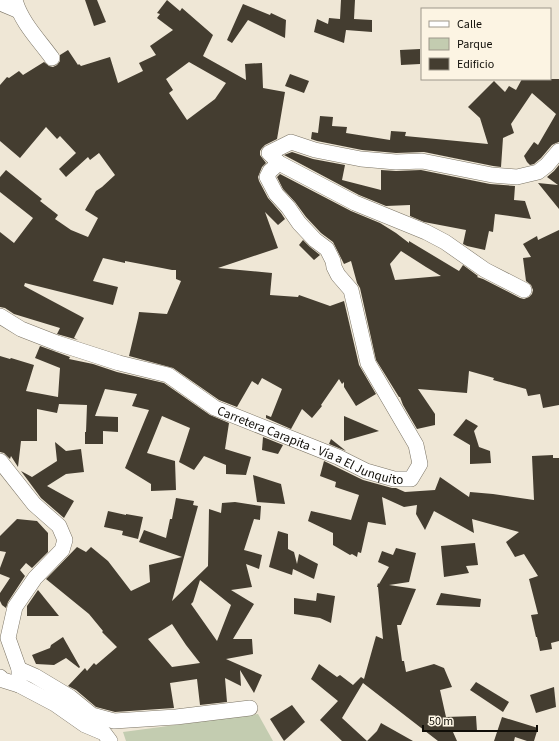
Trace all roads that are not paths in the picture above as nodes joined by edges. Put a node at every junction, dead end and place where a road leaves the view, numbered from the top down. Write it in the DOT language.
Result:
graph roads {
  1 [pos="0,3"];
  2 [pos="16,5"];
  3 [pos="52,58"];
  4 [pos="559,151"];
  5 [pos="279,163"];
  6 [pos="524,290"];
  7 [pos="0,316"];
  8 [pos="0,461"];
  9 [pos="19,669"];
  10 [pos="0,678"];
  11 [pos="20,685"];
  12 [pos="250,708"];
  13 [pos="110,741"];
  1 -- 2 [label="street"];
  2 -- 3 [label="street"];
  4 -- 5 [label="street"];
  5 -- 6 [label="street"];
  5 -- 7 [label="street, Carretera Carapita - Vía a El Junquito"];
  8 -- 9 [label="street"];
  9 -- 11 [label="street"];
  9 -- 12 [label="street"];
  10 -- 11 [label="street"];
  11 -- 13 [label="street"];
}
